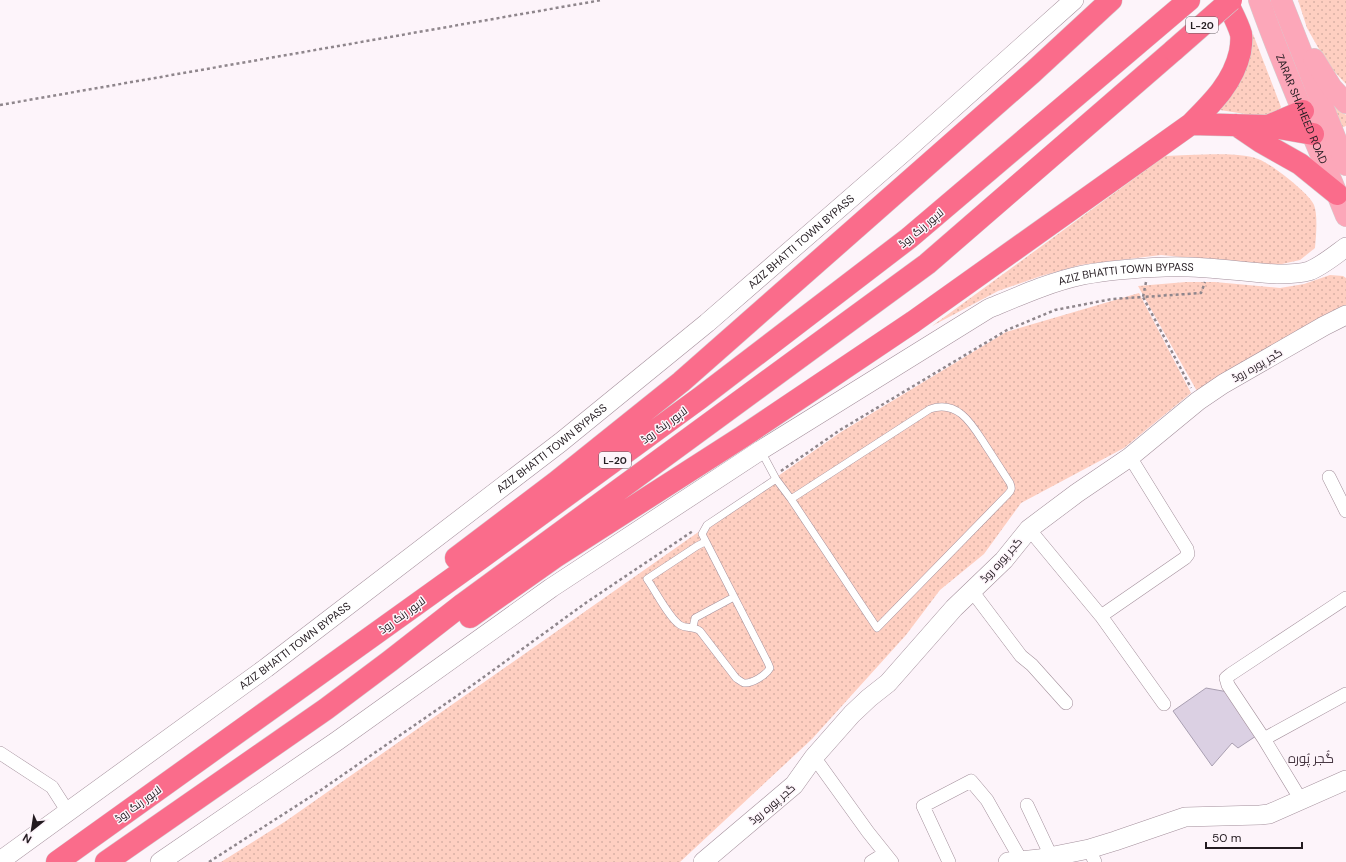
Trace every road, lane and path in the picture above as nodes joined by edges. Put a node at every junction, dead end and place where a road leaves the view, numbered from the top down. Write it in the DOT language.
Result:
graph roads {
  1 [pos="602,0"];
  2 [pos="1074,0"];
  3 [pos="1111,0"];
  4 [pos="1189,0"];
  5 [pos="1226,0"];
  6 [pos="1231,0"];
  7 [pos="1260,0"];
  8 [pos="1281,0"];
  9 [pos="1300,50"];
  10 [pos="1346,103"];
  11 [pos="0,105"];
  12 [pos="1312,108"];
  13 [pos="1190,124"];
  14 [pos="1236,125"];
  15 [pos="1268,126"];
  16 [pos="1313,134"];
  17 [pos="1343,142"];
  18 [pos="1321,158"];
  19 [pos="1346,165"];
  20 [pos="1337,194"];
  21 [pos="1346,216"];
  22 [pos="1346,247"];
  23 [pos="1209,269"];
  24 [pos="1143,297"];
  25 [pos="1346,315"];
  26 [pos="761,450"];
  27 [pos="1130,457"];
  28 [pos="1329,476"];
  29 [pos="776,479"];
  30 [pos="791,499"];
  31 [pos="1346,511"];
  32 [pos="1029,529"];
  33 [pos="706,542"];
  34 [pos="972,591"];
  35 [pos="734,597"];
  36 [pos="1346,598"];
  37 [pos="1101,616"];
  38 [pos="693,627"];
  39 [pos="362,644"];
  40 [pos="390,661"];
  41 [pos="1346,694"];
  42 [pos="1066,703"];
  43 [pos="1164,704"];
  44 [pos="1264,739"];
  45 [pos="0,753"];
  46 [pos="814,757"];
  47 [pos="1346,780"];
  48 [pos="1301,800"];
  49 [pos="1027,805"];
  50 [pos="68,812"];
  51 [pos="1092,855"];
  52 [pos="1051,856"];
  53 [pos="888,858"];
  54 [pos="1014,861"];
  55 [pos="0,862"];
  56 [pos="57,862"];
  57 [pos="106,862"];
  58 [pos="160,862"];
  59 [pos="703,862"];
  60 [pos="871,862"];
  61 [pos="949,862"];
  1 -- 11 [label="path"];
  2 -- 50 [label="street, AZIZ BHATTI TOWN BYPASS"];
  3 -- 39 [label="highway"];
  4 -- 39 [label="highway, لاہور رنگ روڈ / L-20"];
  5 -- 13 [label="highway"];
  6 -- 40 [label="highway, L-20, bridge"];
  7 -- 12 [label="main road, ZARAR SHAHEED ROAD"];
  8 -- 9 [label="main road, ZARAR SHAHEED ROAD"];
  9 -- 10 [label="main road"];
  9 -- 12 [label="main road, ZARAR SHAHEED ROAD"];
  12 -- 15 [label="highway"];
  12 -- 16 [label="main road, ZARAR SHAHEED ROAD"];
  12 -- 17 [label="main road, ZARAR SHAHEED ROAD"];
  13 -- 14 [label="highway"];
  13 -- 40 [label="highway"];
  14 -- 15 [label="highway"];
  14 -- 20 [label="highway"];
  15 -- 16 [label="highway"];
  16 -- 17 [label="main road"];
  16 -- 18 [label="main road, ZARAR SHAHEED ROAD"];
  17 -- 18 [label="main road"];
  17 -- 19 [label="main road, ZARAR SHAHEED ROAD"];
  18 -- 20 [label="main road, ZARAR SHAHEED ROAD"];
  20 -- 21 [label="main road, ZARAR SHAHEED ROAD"];
  22 -- 23 [label="street, AZIZ BHATTI TOWN BYPASS"];
  23 -- 24 [label="path"];
  23 -- 26 [label="street, AZIZ BHATTI TOWN BYPASS"];
  25 -- 27 [label="street, گجر پورہ روڈ"];
  26 -- 29 [label="lane"];
  26 -- 58 [label="street, AZIZ BHATTI TOWN BYPASS"];
  27 -- 32 [label="street, گجر پورہ روڈ"];
  27 -- 37 [label="street"];
  28 -- 31 [label="street"];
  29 -- 30 [label="lane"];
  29 -- 33 [label="lane"];
  30 -- 30 [label="lane"];
  32 -- 34 [label="street, گجر پورہ روڈ"];
  32 -- 37 [label="street"];
  33 -- 35 [label="lane"];
  33 -- 38 [label="lane"];
  34 -- 42 [label="street"];
  34 -- 46 [label="street, گجر پورہ روڈ"];
  35 -- 38 [label="lane"];
  35 -- 38 [label="lane"];
  36 -- 44 [label="street"];
  37 -- 43 [label="street"];
  39 -- 56 [label="highway, لاہور رنگ روڈ / L-20"];
  40 -- 57 [label="highway, L-20"];
  41 -- 44 [label="street"];
  44 -- 48 [label="street"];
  45 -- 50 [label="street"];
  46 -- 53 [label="street"];
  46 -- 59 [label="street, گجر پورہ روڈ"];
  47 -- 48 [label="street"];
  48 -- 51 [label="street"];
  49 -- 52 [label="street"];
  50 -- 55 [label="street, AZIZ BHATTI TOWN BYPASS"];
  51 -- 52 [label="street"];
  52 -- 54 [label="street"];
  53 -- 60 [label="street"];
  54 -- 61 [label="street"];
}
